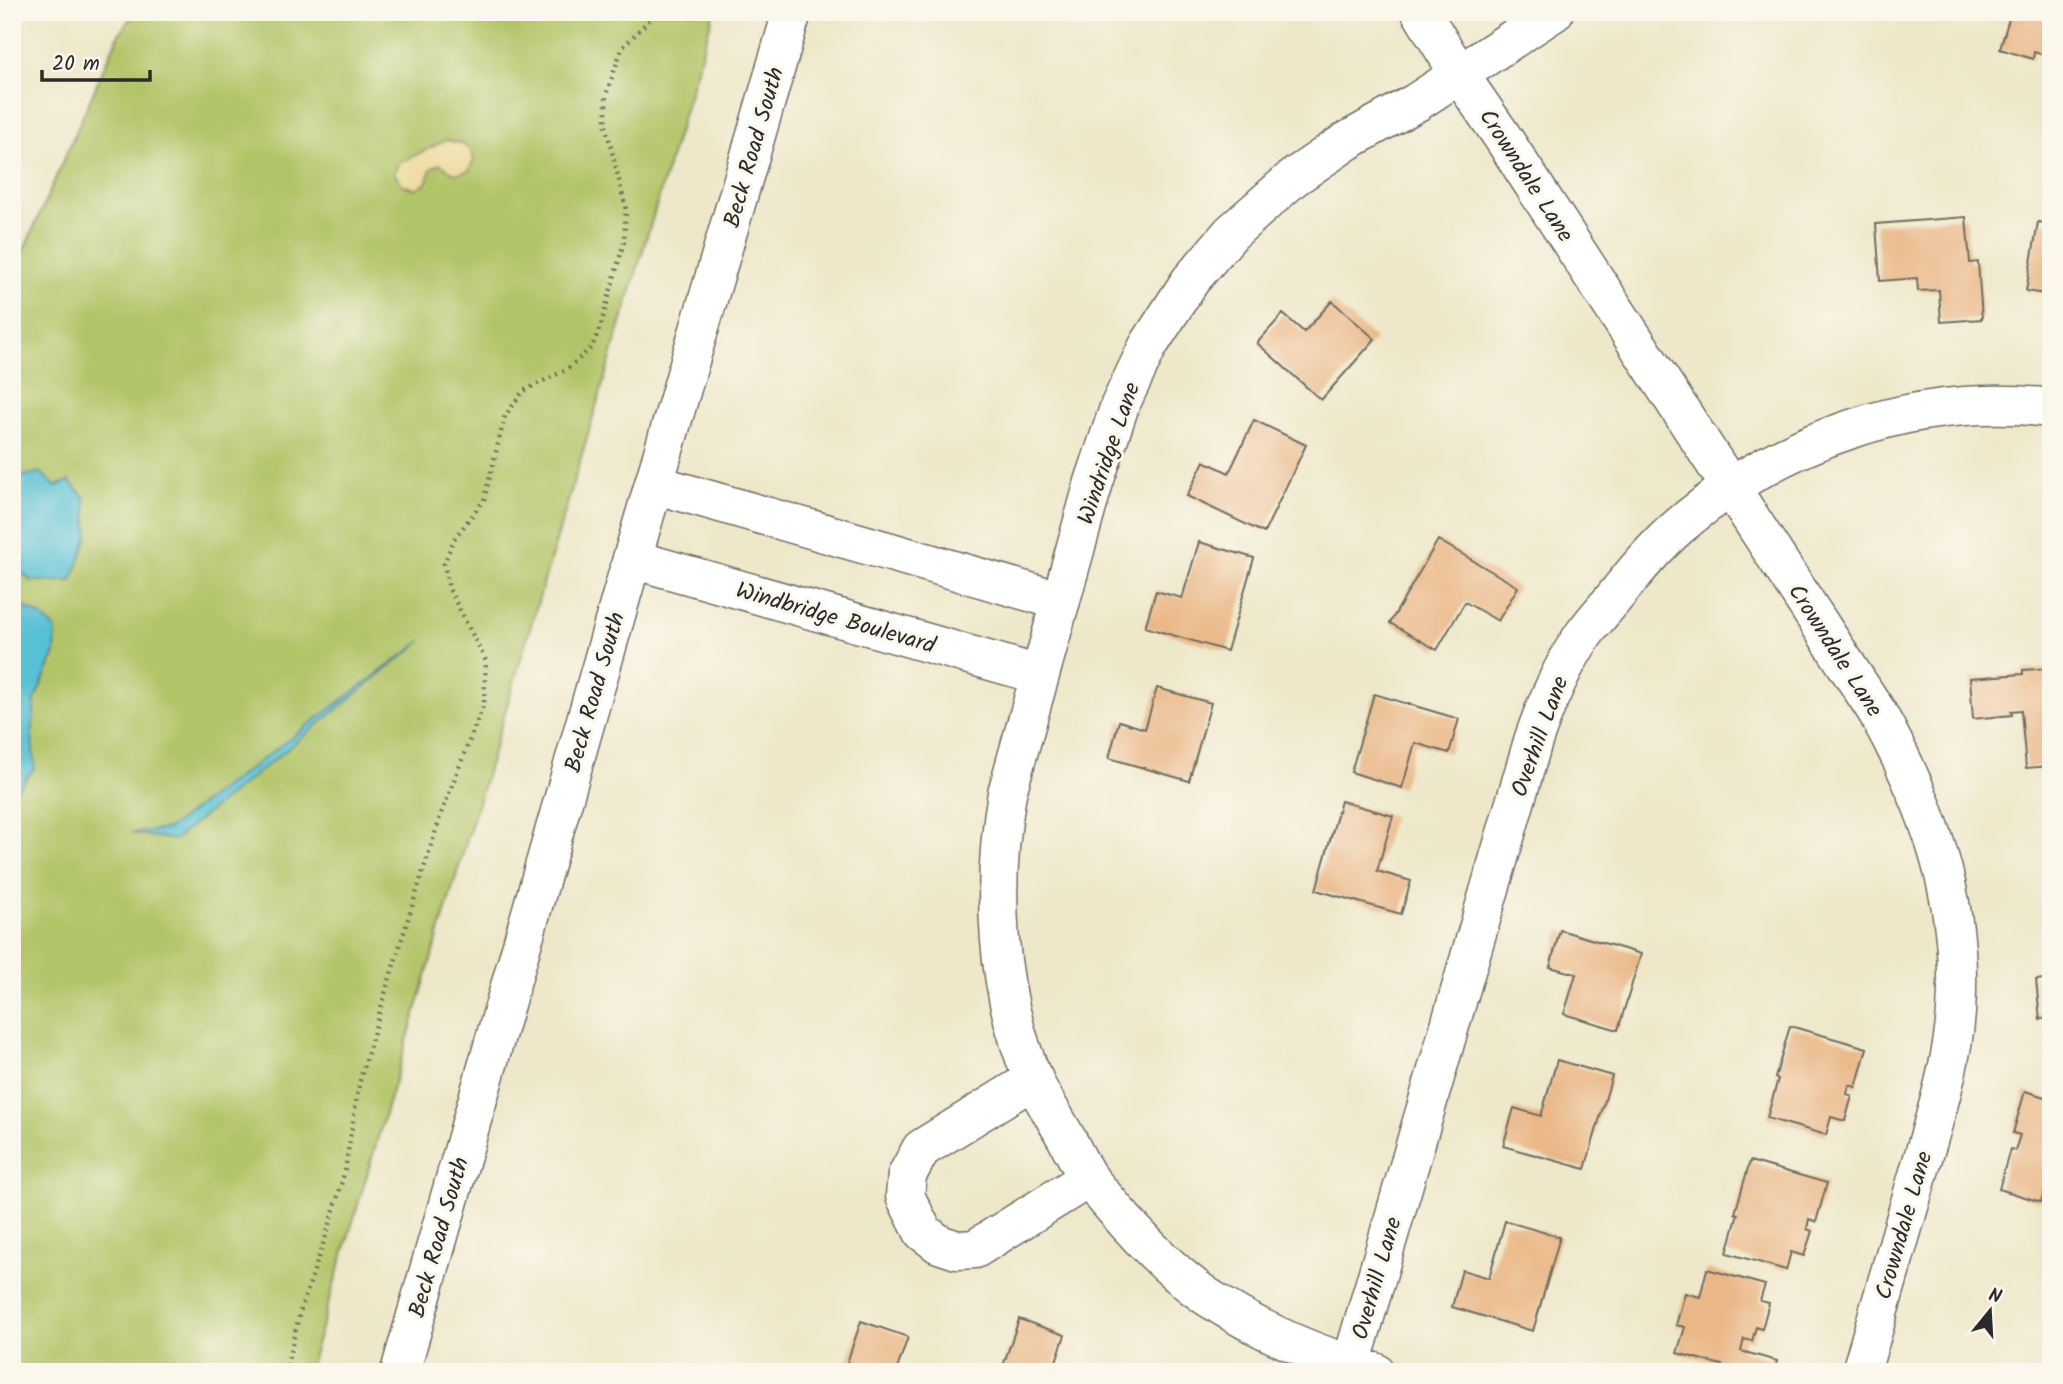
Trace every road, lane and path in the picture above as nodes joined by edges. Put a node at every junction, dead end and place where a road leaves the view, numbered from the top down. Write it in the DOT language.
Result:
graph roads {
  1 [pos="657,12"];
  2 [pos="792,12"];
  3 [pos="1421,12"];
  4 [pos="1554,12"];
  5 [pos="1459,74"];
  6 [pos="2051,408"];
  7 [pos="654,484"];
  8 [pos="1730,486"];
  9 [pos="632,559"];
  10 [pos="1061,601"];
  11 [pos="1040,674"];
  12 [pos="1034,1079"];
  13 [pos="1089,1178"];
  14 [pos="1363,1368"];
  15 [pos="285,1372"];
  16 [pos="400,1372"];
  17 [pos="1861,1372"];
  1 -- 15 [label="path"];
  2 -- 7 [label="street, Beck Road South"];
  3 -- 5 [label="street, Crowndale Lane"];
  4 -- 5 [label="street, Windridge Lane"];
  5 -- 8 [label="street, Crowndale Lane"];
  5 -- 10 [label="street, Windridge Lane"];
  6 -- 8 [label="street, Overhill Lane"];
  7 -- 9 [label="street, Beck Road South"];
  7 -- 10 [label="street"];
  8 -- 14 [label="street, Overhill Lane"];
  8 -- 17 [label="street, Crowndale Lane"];
  9 -- 11 [label="street, Windbridge Boulevard"];
  9 -- 16 [label="street, Beck Road South"];
  10 -- 11 [label="street, Windridge Lane"];
  11 -- 12 [label="street, Windridge Lane"];
  12 -- 13 [label="street, Windridge Lane"];
  12 -- 13 [label="street"];
  13 -- 14 [label="street, Windridge Lane"];
}
